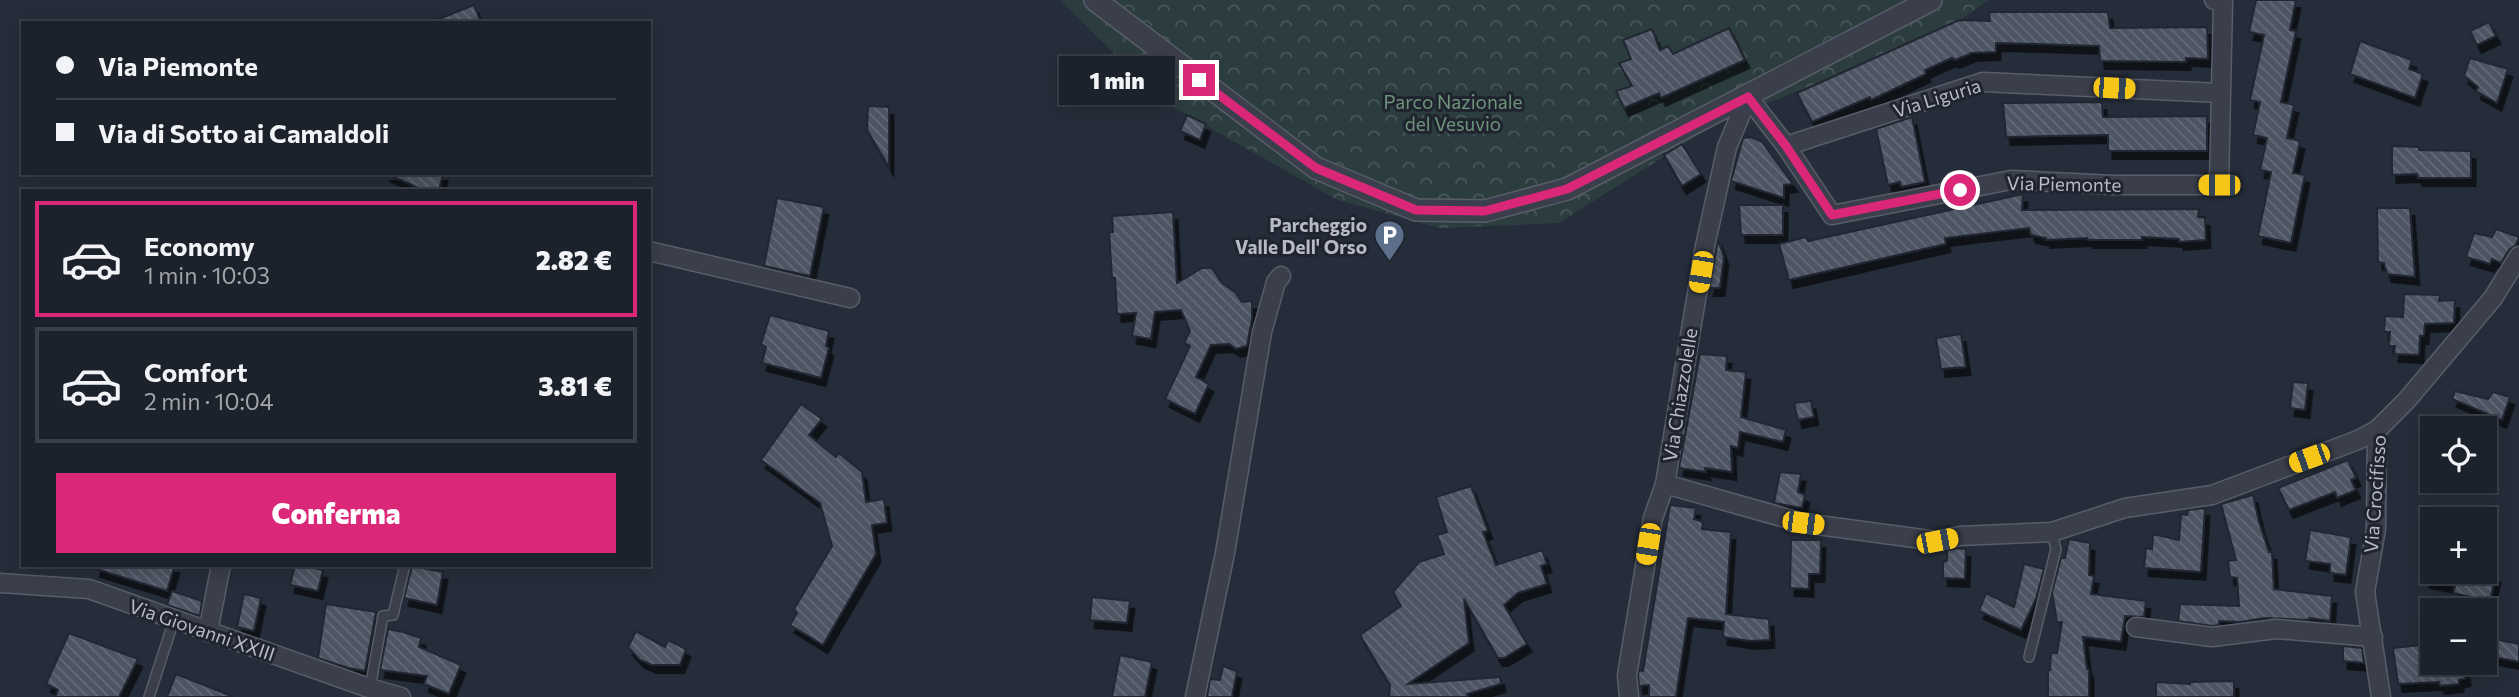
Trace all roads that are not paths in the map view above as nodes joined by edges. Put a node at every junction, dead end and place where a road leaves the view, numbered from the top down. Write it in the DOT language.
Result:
graph roads {
  1 [pos="1096,0"];
  2 [pos="1931,0"];
  3 [pos="2214,0"];
  4 [pos="2223,1"];
  5 [pos="2220,93"];
  6 [pos="1748,97"];
  7 [pos="1786,146"];
  8 [pos="651,251"];
  9 [pos="2519,256"];
  10 [pos="1281,275"];
  11 [pos="850,298"];
  12 [pos="2377,430"];
  13 [pos="1665,484"];
  14 [pos="2052,532"];
  15 [pos="221,567"];
  16 [pos="405,567"];
  17 [pos="0,583"];
  18 [pos="174,620"];
  19 [pos="2136,627"];
  20 [pos="208,632"];
  21 [pos="2374,637"];
  22 [pos="2029,657"];
  23 [pos="367,691"];
  24 [pos="149,697"];
  25 [pos="401,697"];
  26 [pos="1195,697"];
  27 [pos="1629,697"];
  28 [pos="2381,697"];
  1 -- 6 [label="street"];
  2 -- 6 [label="street"];
  3 -- 4 [label="street"];
  4 -- 5 [label="street, Via Piemonte"];
  5 -- 7 [label="street, Via Liguria"];
  5 -- 7 [label="street, Via Piemonte"];
  6 -- 7 [label="street, Via Piemonte"];
  6 -- 13 [label="street, Via Chiazzolelle"];
  8 -- 11 [label="street"];
  9 -- 12 [label="street, Via Crocifisso"];
  10 -- 26 [label="street"];
  12 -- 14 [label="street"];
  12 -- 21 [label="street, Via Crocifisso"];
  13 -- 14 [label="street"];
  13 -- 27 [label="street, Via Chiazzolelle"];
  14 -- 22 [label="lane"];
  15 -- 20 [label="street"];
  16 -- 23 [label="lane"];
  17 -- 18 [label="street, Via Giovanni XXIII"];
  18 -- 20 [label="street, Via Giovanni XXIII"];
  18 -- 24 [label="lane"];
  19 -- 21 [label="street"];
  20 -- 23 [label="street, Via Giovanni XXIII"];
  21 -- 28 [label="street, Via Crocifisso"];
  23 -- 25 [label="street, Via Giovanni XXIII"];
}
